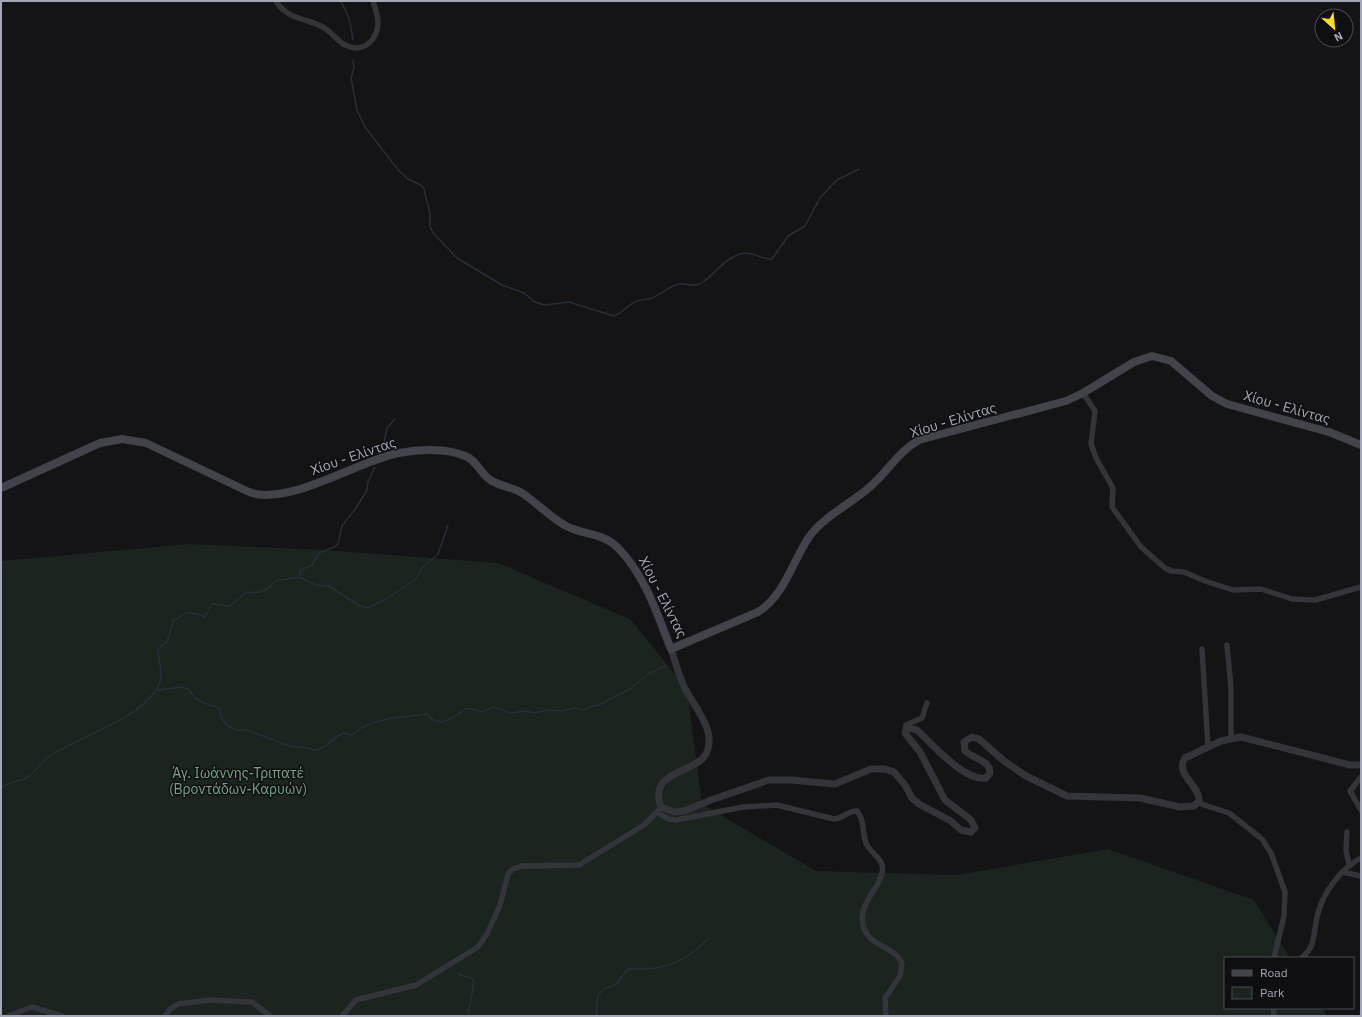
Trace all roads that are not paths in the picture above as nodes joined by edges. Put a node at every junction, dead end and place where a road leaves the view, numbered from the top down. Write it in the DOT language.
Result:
graph roads {
  1 [pos="276,1"];
  2 [pos="373,1"];
  3 [pos="1083,393"];
  4 [pos="1361,445"];
  5 [pos="1,488"];
  6 [pos="1361,587"];
  7 [pos="1227,645"];
  8 [pos="672,649"];
  9 [pos="1202,650"];
  10 [pos="927,703"];
  11 [pos="906,731"];
  12 [pos="1231,738"];
  13 [pos="1208,747"];
  14 [pos="1361,765"];
  15 [pos="1361,777"];
  16 [pos="1198,803"];
  17 [pos="659,809"];
  18 [pos="1361,810"];
  19 [pos="1347,832"];
  20 [pos="1361,858"];
  21 [pos="1349,865"];
  22 [pos="1342,872"];
  23 [pos="1361,876"];
  24 [pos="1274,957"];
  25 [pos="1302,957"];
  26 [pos="8,1016"];
  27 [pos="62,1016"];
  28 [pos="165,1016"];
  29 [pos="270,1016"];
  30 [pos="342,1016"];
  31 [pos="886,1016"];
  1 -- 2 [label="street"];
  3 -- 4 [label="main road, Χίου - Ελίντας"];
  3 -- 6 [label="street"];
  3 -- 8 [label="main road, Χίου - Ελίντας"];
  5 -- 8 [label="main road, Χίου - Ελίντας"];
  7 -- 12 [label="street"];
  8 -- 17 [label="street"];
  9 -- 13 [label="street"];
  10 -- 11 [label="street"];
  11 -- 16 [label="street"];
  11 -- 17 [label="street"];
  12 -- 13 [label="street"];
  12 -- 14 [label="street"];
  13 -- 16 [label="street"];
  15 -- 18 [label="street"];
  16 -- 24 [label="street"];
  17 -- 30 [label="street"];
  17 -- 31 [label="street"];
  19 -- 21 [label="street"];
  20 -- 21 [label="street"];
  21 -- 22 [label="street"];
  22 -- 23 [label="street"];
  22 -- 25 [label="street"];
  26 -- 27 [label="street"];
  28 -- 29 [label="street"];
}
